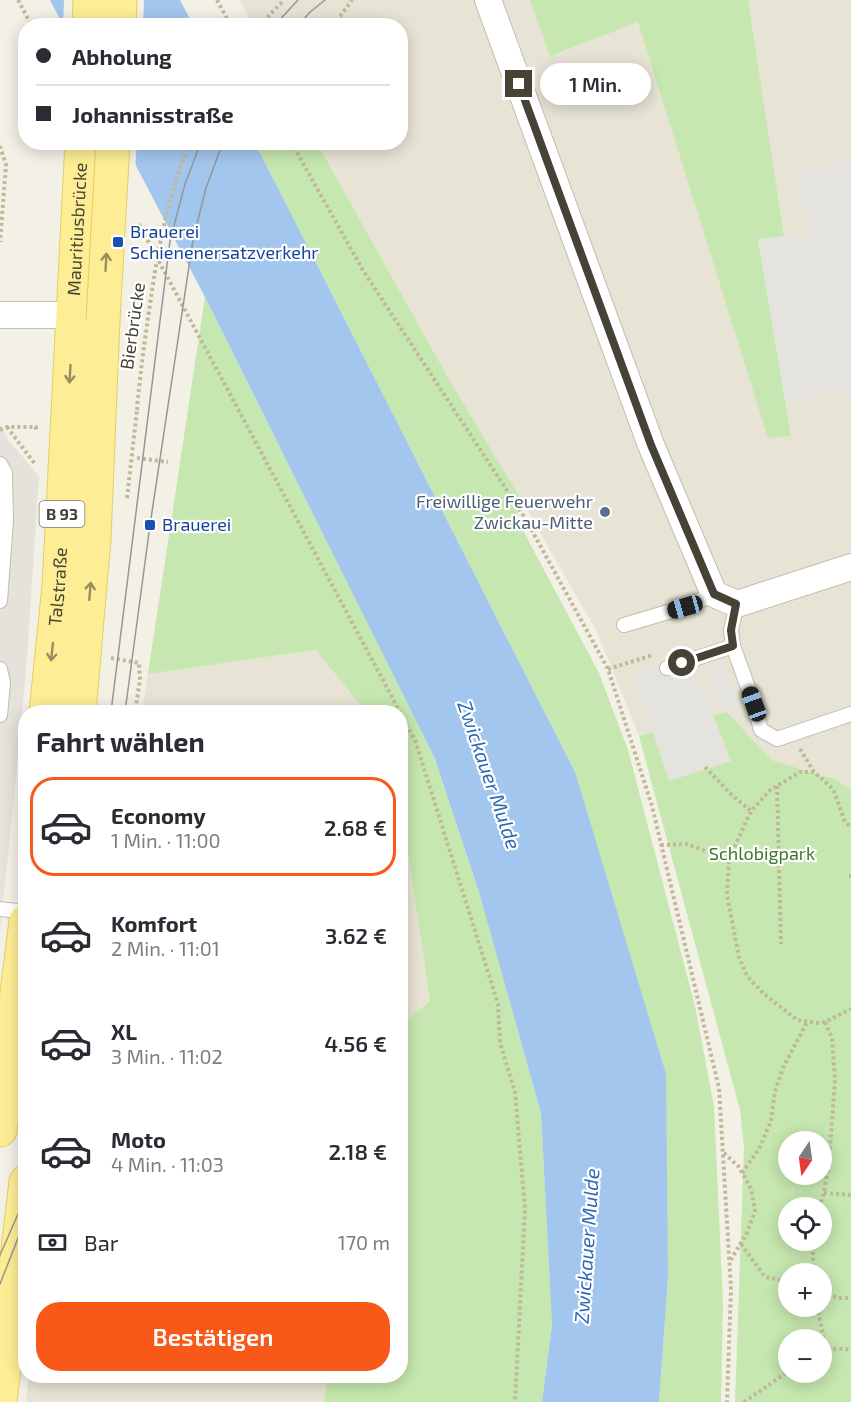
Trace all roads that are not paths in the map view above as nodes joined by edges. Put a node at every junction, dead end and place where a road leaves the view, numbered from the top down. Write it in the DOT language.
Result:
graph roads {
  1 [pos="90,0"];
  2 [pos="120,0"];
  3 [pos="488,0"];
  4 [pos="89,18"];
  5 [pos="119,18"];
  6 [pos="82,150"];
  7 [pos="112,150"];
  8 [pos="0,315"];
  9 [pos="88,318"];
  10 [pos="0,464"];
  11 [pos="851,567"];
  12 [pos="725,599"];
  13 [pos="0,601"];
  14 [pos="624,625"];
  15 [pos="733,646"];
  16 [pos="667,668"];
  17 [pos="0,669"];
  18 [pos="47,705"];
  19 [pos="80,705"];
  20 [pos="851,714"];
  21 [pos="0,715"];
  22 [pos="0,909"];
  23 [pos="18,911"];
  24 [pos="18,985"];
  25 [pos="0,1130"];
  26 [pos="18,1264"];
  27 [pos="0,1402"];
  1 -- 4 [label="main road"];
  2 -- 5 [label="main road"];
  3 -- 12 [label="street"];
  6 -- 9 [label="main road, Mauritiusbrücke / B 93"];
  9 -- 7 [label="main road, Mauritiusbrücke / B 93, one-way, bridge"];
  8 -- 9 [label="street"];
  9 -- 18 [label="main road, Talstraße / B 93, one-way"];
  19 -- 9 [label="main road, Talstraße / B 93, one-way"];
  10 -- 13 [label="lane"];
  11 -- 12 [label="street"];
  12 -- 14 [label="lane"];
  12 -- 15 [label="lane"];
  15 -- 16 [label="lane"];
  15 -- 20 [label="lane"];
  17 -- 21 [label="lane"];
  22 -- 23 [label="lane"];
  24 -- 25 [label="main road"];
  26 -- 27 [label="main road"];
}
